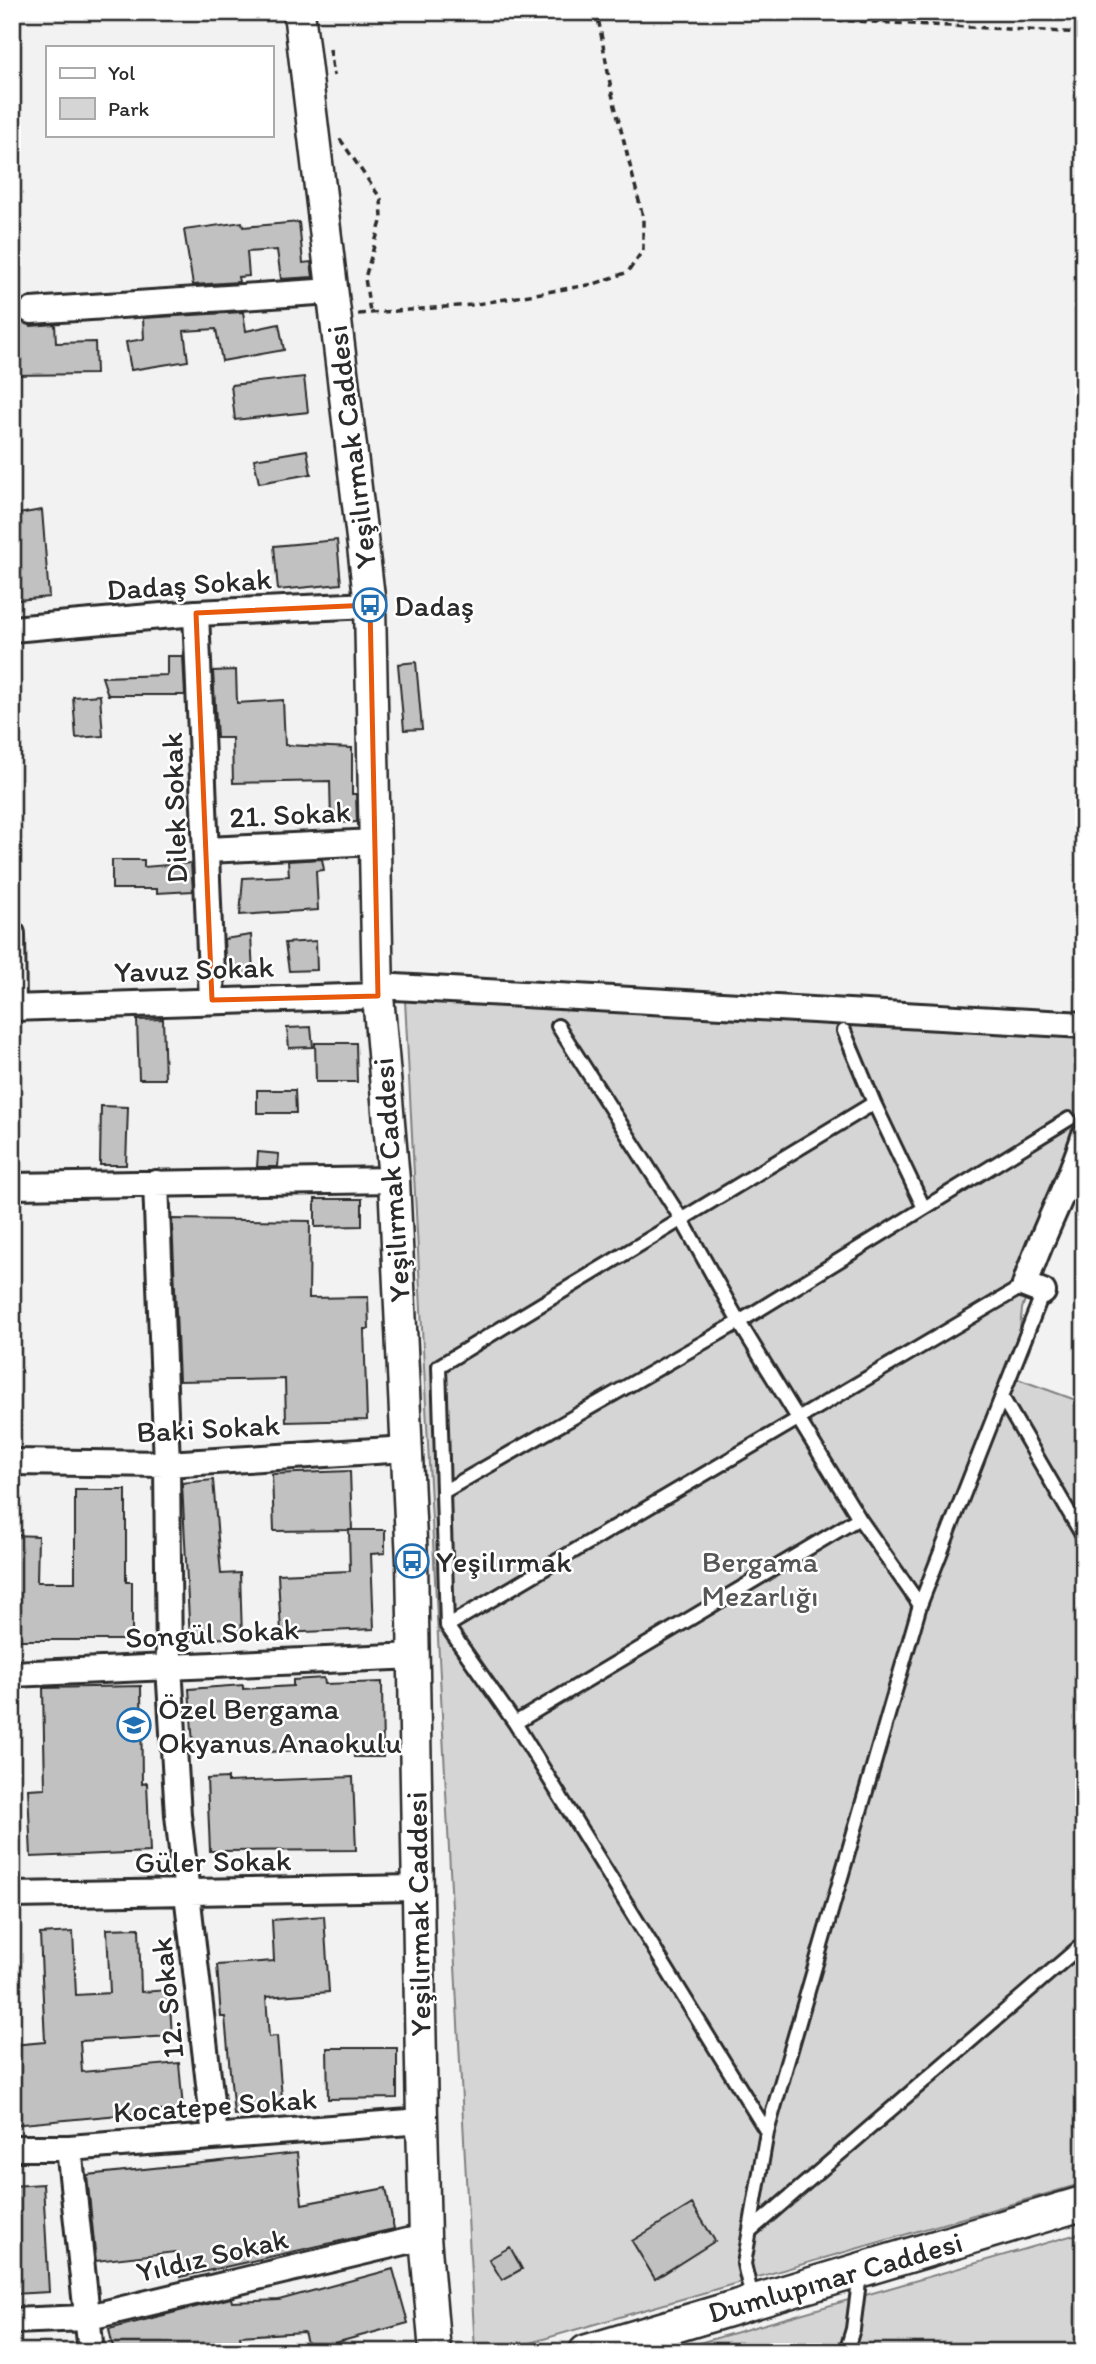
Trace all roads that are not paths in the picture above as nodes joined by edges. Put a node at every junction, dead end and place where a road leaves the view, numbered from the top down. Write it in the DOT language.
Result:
graph roads {
  1 [pos="299,12"];
  2 [pos="333,304"];
  3 [pos="32,311"];
  4 [pos="370,605"];
  5 [pos="196,613"];
  6 [pos="12,629"];
  7 [pos="375,842"];
  8 [pos="208,850"];
  9 [pos="12,934"];
  10 [pos="378,991"];
  11 [pos="212,1000"];
  12 [pos="13,1008"];
  13 [pos="1084,1025"];
  14 [pos="558,1026"];
  15 [pos="844,1031"];
  16 [pos="874,1103"];
  17 [pos="1076,1128"];
  18 [pos="394,1180"];
  19 [pos="156,1183"];
  20 [pos="12,1186"];
  21 [pos="924,1208"];
  22 [pos="682,1220"];
  23 [pos="1034,1288"];
  24 [pos="739,1322"];
  25 [pos="1002,1397"];
  26 [pos="798,1417"];
  27 [pos="407,1449"];
  28 [pos="12,1462"];
  29 [pos="167,1464"];
  30 [pos="443,1492"];
  31 [pos="859,1517"];
  32 [pos="1084,1538"];
  33 [pos="920,1605"];
  34 [pos="447,1626"];
  35 [pos="416,1656"];
  36 [pos="169,1666"];
  37 [pos="12,1674"];
  38 [pos="515,1723"];
  39 [pos="416,1888"];
  40 [pos="187,1894"];
  41 [pos="12,1895"];
  42 [pos="1084,1943"];
  43 [pos="422,2121"];
  44 [pos="767,2132"];
  45 [pos="215,2136"];
  46 [pos="12,2148"];
  47 [pos="69,2148"];
  48 [pos="1084,2203"];
  49 [pos="750,2231"];
  50 [pos="425,2236"];
  51 [pos="861,2270"];
  52 [pos="753,2302"];
  53 [pos="85,2318"];
  54 [pos="12,2321"];
  55 [pos="91,2352"];
  56 [pos="435,2352"];
  57 [pos="586,2352"];
  58 [pos="846,2352"];
  1 -- 2 [label="street, Yeşilırmak Caddesi"];
  2 -- 3 [label="street"];
  2 -- 4 [label="street, Yeşilırmak Caddesi"];
  4 -- 5 [label="street, Dadaş Sokak"];
  4 -- 7 [label="street, Yeşilırmak Caddesi"];
  5 -- 6 [label="street, Dadaş Sokak"];
  5 -- 8 [label="street, Dilek Sokak"];
  7 -- 8 [label="street, 21. Sokak"];
  7 -- 10 [label="street, Yeşilırmak Caddesi"];
  8 -- 11 [label="street, Dilek Sokak"];
  9 -- 12 [label="street"];
  10 -- 11 [label="street, Yavuz Sokak"];
  10 -- 13 [label="street, Yavuz Sokak"];
  10 -- 18 [label="street, Yeşilırmak Caddesi"];
  11 -- 12 [label="street, Yavuz Sokak"];
  14 -- 22 [label="lane"];
  15 -- 16 [label="lane"];
  16 -- 21 [label="lane"];
  16 -- 22 [label="lane"];
  17 -- 21 [label="lane"];
  17 -- 23 [label="street"];
  18 -- 19 [label="street"];
  18 -- 27 [label="street, Yeşilırmak Caddesi"];
  19 -- 20 [label="street"];
  19 -- 29 [label="street, 12. Sokak"];
  21 -- 24 [label="lane"];
  22 -- 24 [label="lane"];
  22 -- 30 [label="lane"];
  23 -- 25 [label="lane"];
  23 -- 26 [label="lane"];
  24 -- 26 [label="lane"];
  24 -- 30 [label="lane"];
  25 -- 32 [label="lane"];
  25 -- 33 [label="lane"];
  26 -- 31 [label="lane"];
  26 -- 34 [label="lane"];
  27 -- 29 [label="street, Baki Sokak"];
  27 -- 35 [label="street, Yeşilırmak Caddesi"];
  28 -- 29 [label="street, Baki Sokak"];
  29 -- 36 [label="street, 12. Sokak"];
  30 -- 34 [label="lane"];
  31 -- 33 [label="lane"];
  31 -- 38 [label="lane"];
  33 -- 44 [label="lane"];
  34 -- 38 [label="lane"];
  35 -- 36 [label="street, Songül Sokak"];
  35 -- 39 [label="street, Yeşilırmak Caddesi"];
  36 -- 37 [label="street, Songül Sokak"];
  36 -- 40 [label="street, 12. Sokak"];
  38 -- 44 [label="lane"];
  39 -- 40 [label="street, Güler Sokak"];
  39 -- 43 [label="street, Yeşilırmak Caddesi"];
  40 -- 41 [label="street, Güler Sokak"];
  40 -- 45 [label="street, 12. Sokak"];
  42 -- 49 [label="lane"];
  43 -- 45 [label="street, Kocatepe Sokak"];
  43 -- 50 [label="street, Yeşilırmak Caddesi"];
  44 -- 49 [label="lane"];
  45 -- 47 [label="street, Kocatepe Sokak"];
  46 -- 47 [label="street, Kocatepe Sokak"];
  47 -- 53 [label="street"];
  48 -- 51 [label="main road, Dumlupınar Caddesi"];
  49 -- 52 [label="lane"];
  50 -- 53 [label="street, Yıldız Sokak"];
  50 -- 56 [label="street, Yeşilırmak Caddesi"];
  51 -- 52 [label="main road, Dumlupınar Caddesi"];
  51 -- 58 [label="lane"];
  52 -- 57 [label="main road, Dumlupınar Caddesi"];
  53 -- 54 [label="street, Yıldız Sokak"];
  53 -- 55 [label="street"];
}
